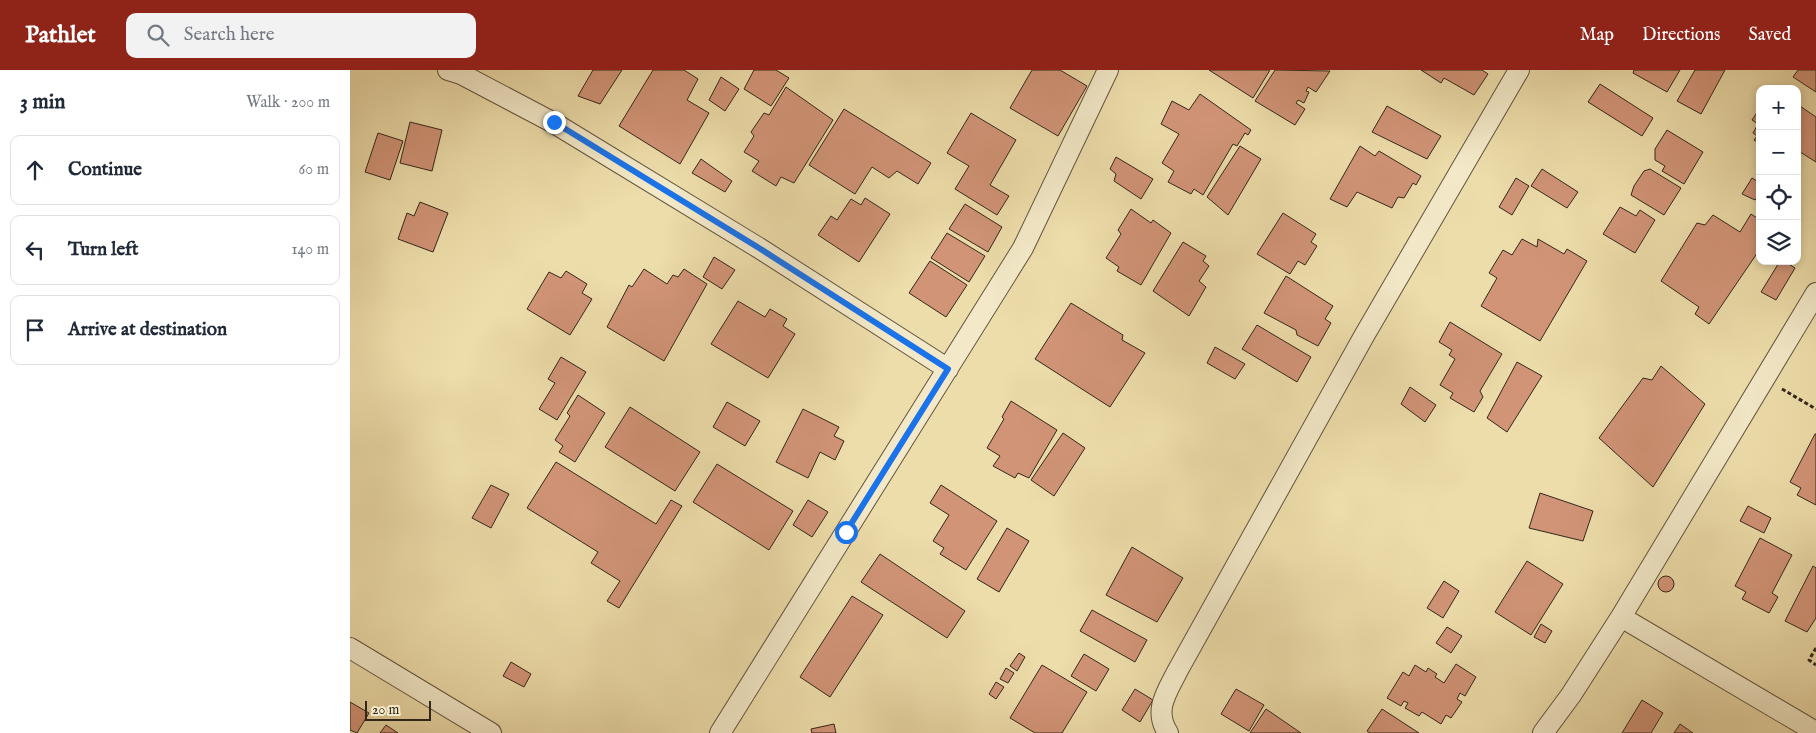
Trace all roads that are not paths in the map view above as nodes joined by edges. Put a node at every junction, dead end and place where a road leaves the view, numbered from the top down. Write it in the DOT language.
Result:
graph roads {
  1 [pos="448,70"];
  2 [pos="1108,70"];
  3 [pos="1520,70"];
  4 [pos="484,78"];
  5 [pos="1816,293"];
  6 [pos="948,369"];
  7 [pos="1621,618"];
  8 [pos="350,648"];
  9 [pos="1816,732"];
  10 [pos="491,733"];
  11 [pos="720,733"];
  12 [pos="1168,733"];
  13 [pos="1543,733"];
  1 -- 4 [label="street"];
  2 -- 6 [label="street"];
  3 -- 12 [label="street"];
  4 -- 6 [label="street"];
  5 -- 7 [label="street"];
  6 -- 11 [label="street"];
  7 -- 9 [label="street"];
  7 -- 13 [label="street"];
  8 -- 10 [label="street"];
}
